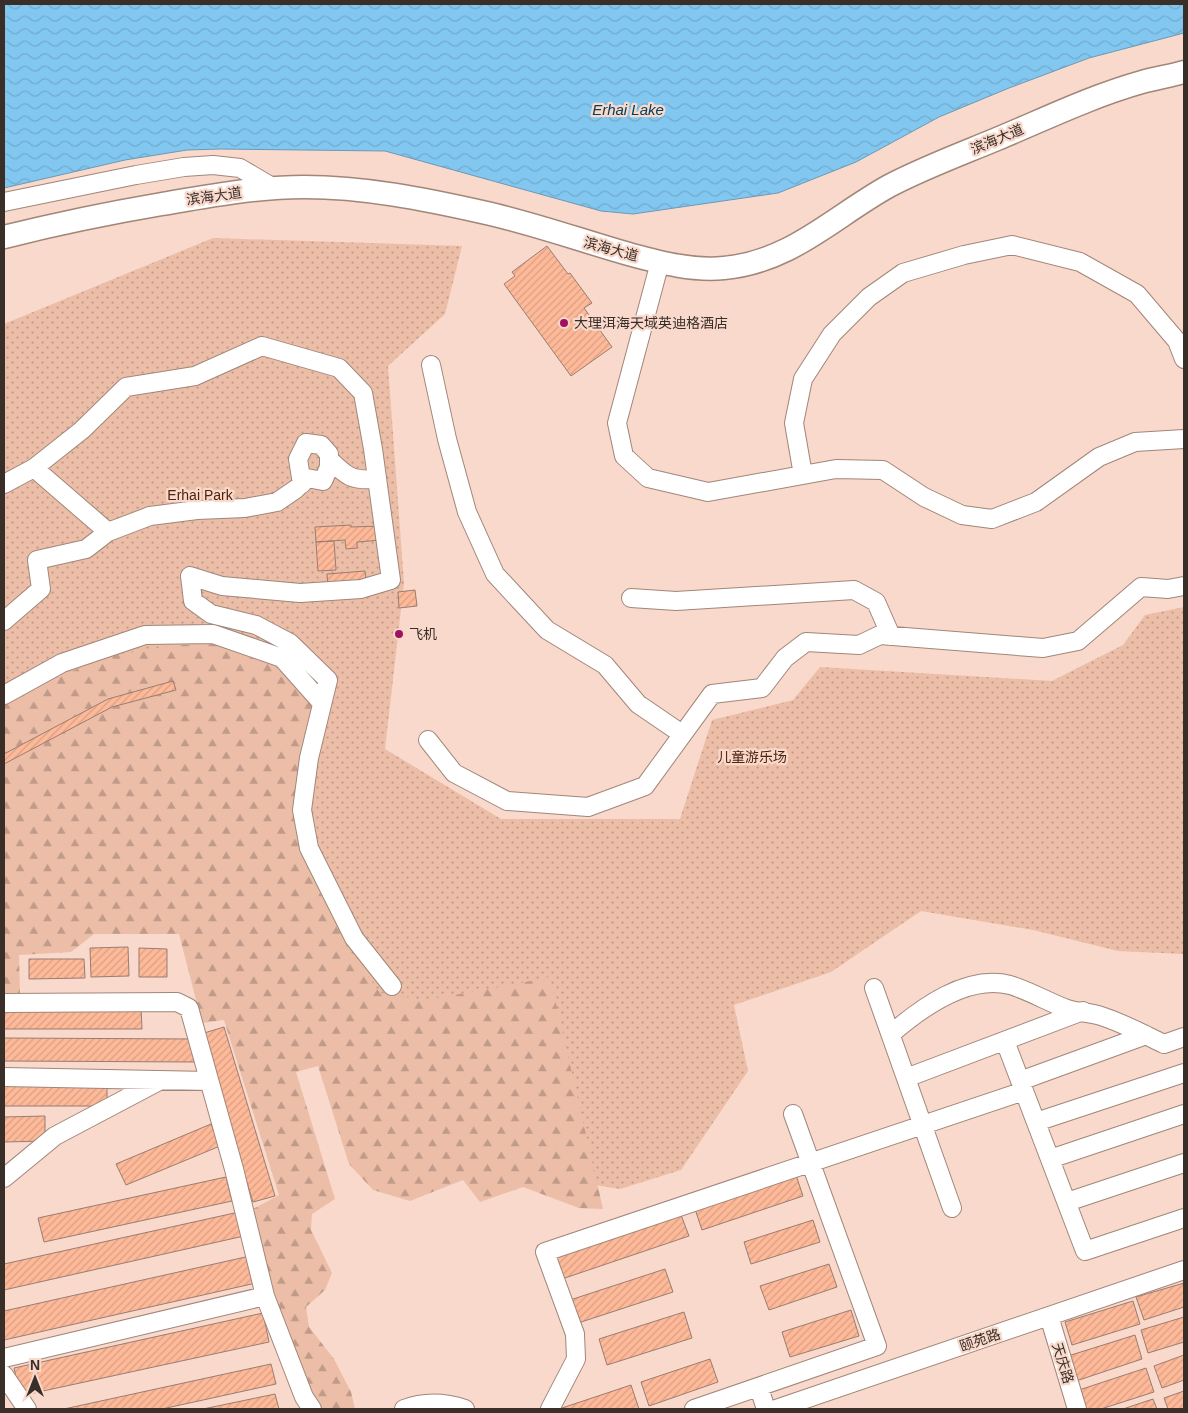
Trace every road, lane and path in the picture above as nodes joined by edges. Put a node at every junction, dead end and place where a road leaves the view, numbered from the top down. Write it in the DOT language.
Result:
graph roads {
  1 [pos="1184,72"];
  2 [pos="274,188"];
  3 [pos="4,202"];
  4 [pos="4,237"];
  5 [pos="660,262"];
  6 [pos="1184,359"];
  7 [pos="431,364"];
  8 [pos="1184,439"];
  9 [pos="329,460"];
  10 [pos="34,468"];
  11 [pos="803,475"];
  12 [pos="377,479"];
  13 [pos="4,484"];
  14 [pos="302,484"];
  15 [pos="108,532"];
  16 [pos="1184,586"];
  17 [pos="631,598"];
  18 [pos="4,621"];
  19 [pos="891,636"];
  20 [pos="4,695"];
  21 [pos="322,703"];
  22 [pos="682,734"];
  23 [pos="428,740"];
  24 [pos="392,986"];
  25 [pos="874,988"];
  26 [pos="4,1003"];
  27 [pos="1083,1011"];
  28 [pos="890,1034"];
  29 [pos="1146,1035"];
  30 [pos="1184,1037"];
  31 [pos="1005,1041"];
  32 [pos="1184,1073"];
  33 [pos="4,1077"];
  34 [pos="906,1078"];
  35 [pos="164,1079"];
  36 [pos="209,1080"];
  37 [pos="1022,1086"];
  38 [pos="793,1114"];
  39 [pos="1184,1114"];
  40 [pos="1036,1122"];
  41 [pos="922,1125"];
  42 [pos="1050,1159"];
  43 [pos="811,1162"];
  44 [pos="1184,1163"];
  45 [pos="4,1178"];
  46 [pos="1067,1202"];
  47 [pos="952,1208"];
  48 [pos="1184,1218"];
  49 [pos="1184,1270"];
  50 [pos="265,1296"];
  51 [pos="1049,1316"];
  52 [pos="4,1358"];
  53 [pos="4,1375"];
  54 [pos="759,1388"];
  55 [pos="27,1409"];
  56 [pos="312,1409"];
  57 [pos="404,1409"];
  58 [pos="465,1409"];
  59 [pos="550,1409"];
  60 [pos="694,1409"];
  61 [pos="766,1409"];
  62 [pos="776,1409"];
  63 [pos="1077,1409"];
  1 -- 5 [label="main road, 滨海大道"];
  2 -- 3 [label="street"];
  2 -- 4 [label="main road, 滨海大道"];
  2 -- 5 [label="main road, 滨海大道"];
  5 -- 11 [label="street"];
  6 -- 11 [label="street"];
  7 -- 22 [label="street"];
  8 -- 11 [label="street"];
  9 -- 12 [label="street"];
  9 -- 14 [label="street"];
  9 -- 14 [label="street"];
  10 -- 12 [label="street"];
  10 -- 13 [label="street"];
  10 -- 15 [label="street"];
  12 -- 21 [label="street"];
  14 -- 15 [label="street"];
  15 -- 18 [label="street"];
  16 -- 19 [label="street"];
  17 -- 19 [label="street"];
  19 -- 22 [label="street"];
  20 -- 21 [label="street"];
  21 -- 24 [label="street"];
  22 -- 23 [label="street"];
  25 -- 28 [label="street"];
  26 -- 36 [label="street"];
  27 -- 28 [label="street"];
  27 -- 29 [label="street"];
  27 -- 31 [label="street"];
  28 -- 34 [label="street"];
  29 -- 30 [label="street"];
  29 -- 37 [label="street"];
  31 -- 34 [label="street"];
  31 -- 37 [label="street"];
  32 -- 40 [label="street"];
  33 -- 35 [label="street"];
  34 -- 41 [label="street"];
  35 -- 36 [label="street"];
  35 -- 45 [label="street"];
  36 -- 50 [label="street"];
  37 -- 40 [label="street"];
  37 -- 41 [label="street"];
  38 -- 43 [label="street"];
  39 -- 42 [label="street"];
  40 -- 42 [label="street"];
  41 -- 43 [label="street"];
  41 -- 47 [label="street"];
  42 -- 46 [label="street"];
  43 -- 54 [label="street"];
  43 -- 59 [label="street"];
  44 -- 46 [label="street"];
  46 -- 48 [label="street"];
  49 -- 51 [label="street, 颐苑路"];
  50 -- 52 [label="street"];
  50 -- 56 [label="street"];
  51 -- 62 [label="street, 颐苑路"];
  51 -- 63 [label="street, 天庆路"];
  53 -- 55 [label="street"];
  54 -- 60 [label="street"];
  54 -- 61 [label="street"];
  57 -- 58 [label="street"];
}
